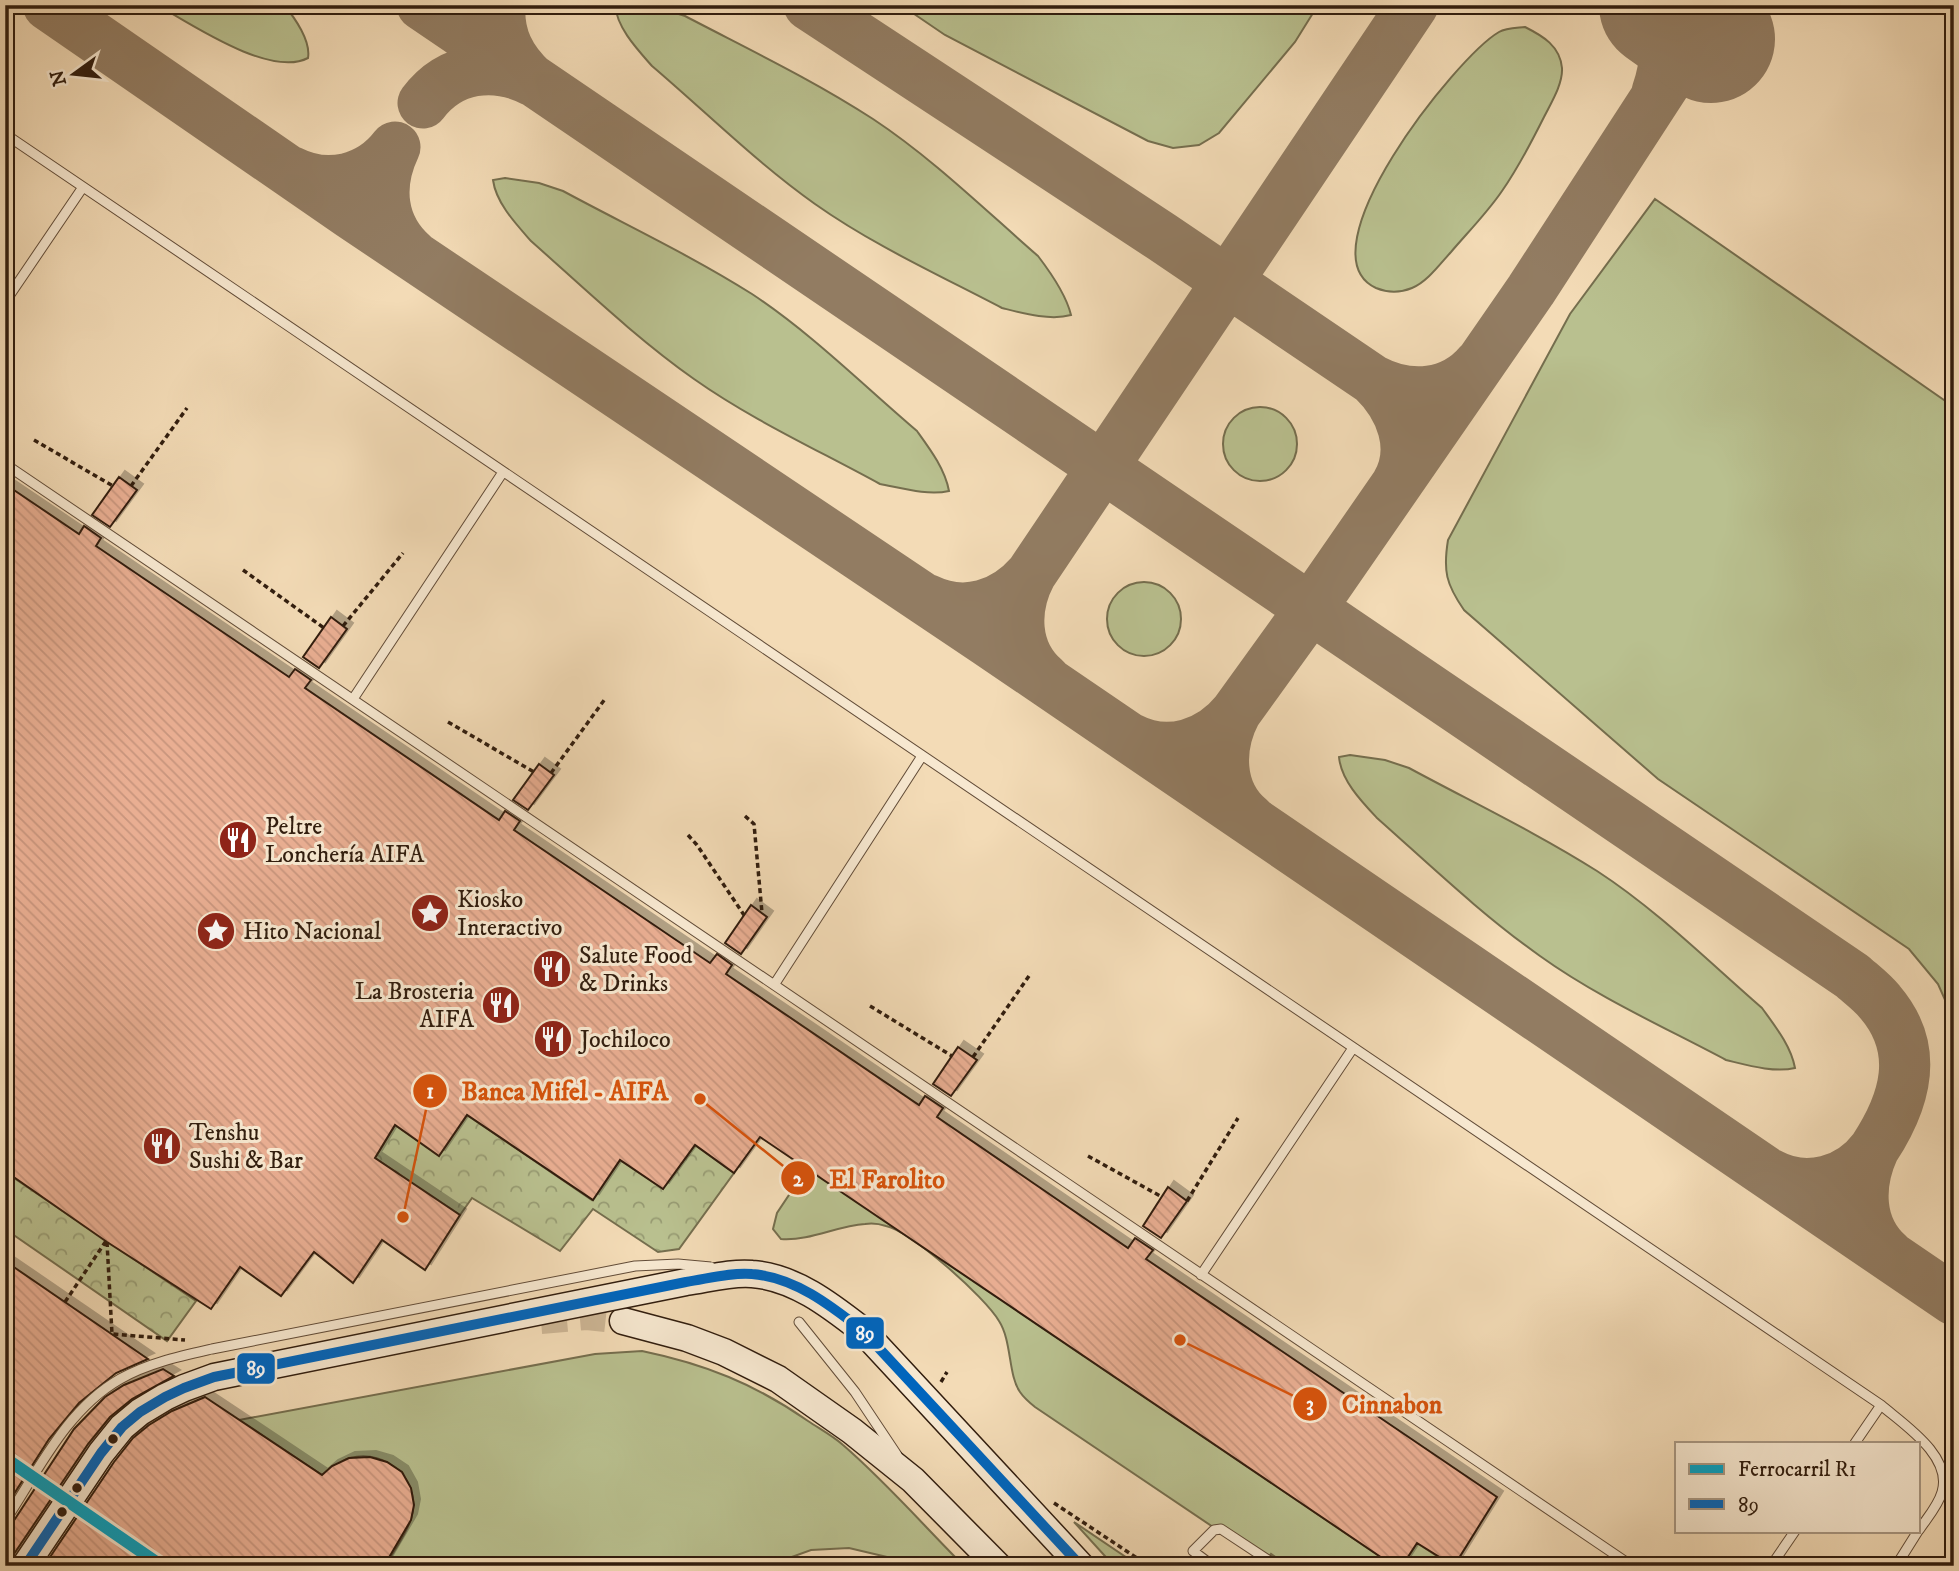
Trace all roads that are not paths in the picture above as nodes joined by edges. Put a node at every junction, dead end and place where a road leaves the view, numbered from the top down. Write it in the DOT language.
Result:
graph roads {
  1 [pos="5,134"];
  2 [pos="83,187"];
  3 [pos="5,302"];
  4 [pos="5,464"];
  5 [pos="503,472"];
  6 [pos="353,699"];
  7 [pos="922,756"];
  8 [pos="774,985"];
  9 [pos="1353,1048"];
  10 [pos="750,1273"];
  11 [pos="1201,1275"];
  12 [pos="623,1321"];
  13 [pos="799,1322"];
  14 [pos="1881,1405"];
  15 [pos="1856,1442"];
  16 [pos="914,1480"];
  17 [pos="5,1521"];
  18 [pos="1920,1527"];
  19 [pos="1794,1532"];
  20 [pos="1917,1532"];
  21 [pos="1895,1565"];
  22 [pos="25,1566"];
  23 [pos="998,1566"];
  24 [pos="1081,1566"];
  25 [pos="1213,1566"];
  26 [pos="1277,1566"];
  27 [pos="1632,1566"];
  28 [pos="1771,1566"];
  1 -- 2 [label="lane"];
  2 -- 3 [label="lane"];
  2 -- 5 [label="lane"];
  4 -- 6 [label="lane"];
  5 -- 6 [label="lane"];
  5 -- 7 [label="lane"];
  6 -- 8 [label="lane"];
  7 -- 8 [label="lane"];
  7 -- 9 [label="lane"];
  8 -- 11 [label="lane"];
  9 -- 11 [label="lane"];
  9 -- 14 [label="lane"];
  10 -- 17 [label="lane, bridge"];
  10 -- 22 [label="main road, bridge"];
  10 -- 24 [label="main road, bridge"];
  11 -- 27 [label="lane"];
  12 -- 16 [label="main road"];
  13 -- 16 [label="lane"];
  14 -- 15 [label="lane"];
  14 -- 18 [label="lane"];
  16 -- 23 [label="main road"];
  19 -- 28 [label="lane"];
  20 -- 21 [label="lane"];
  25 -- 26 [label="lane"];
}
